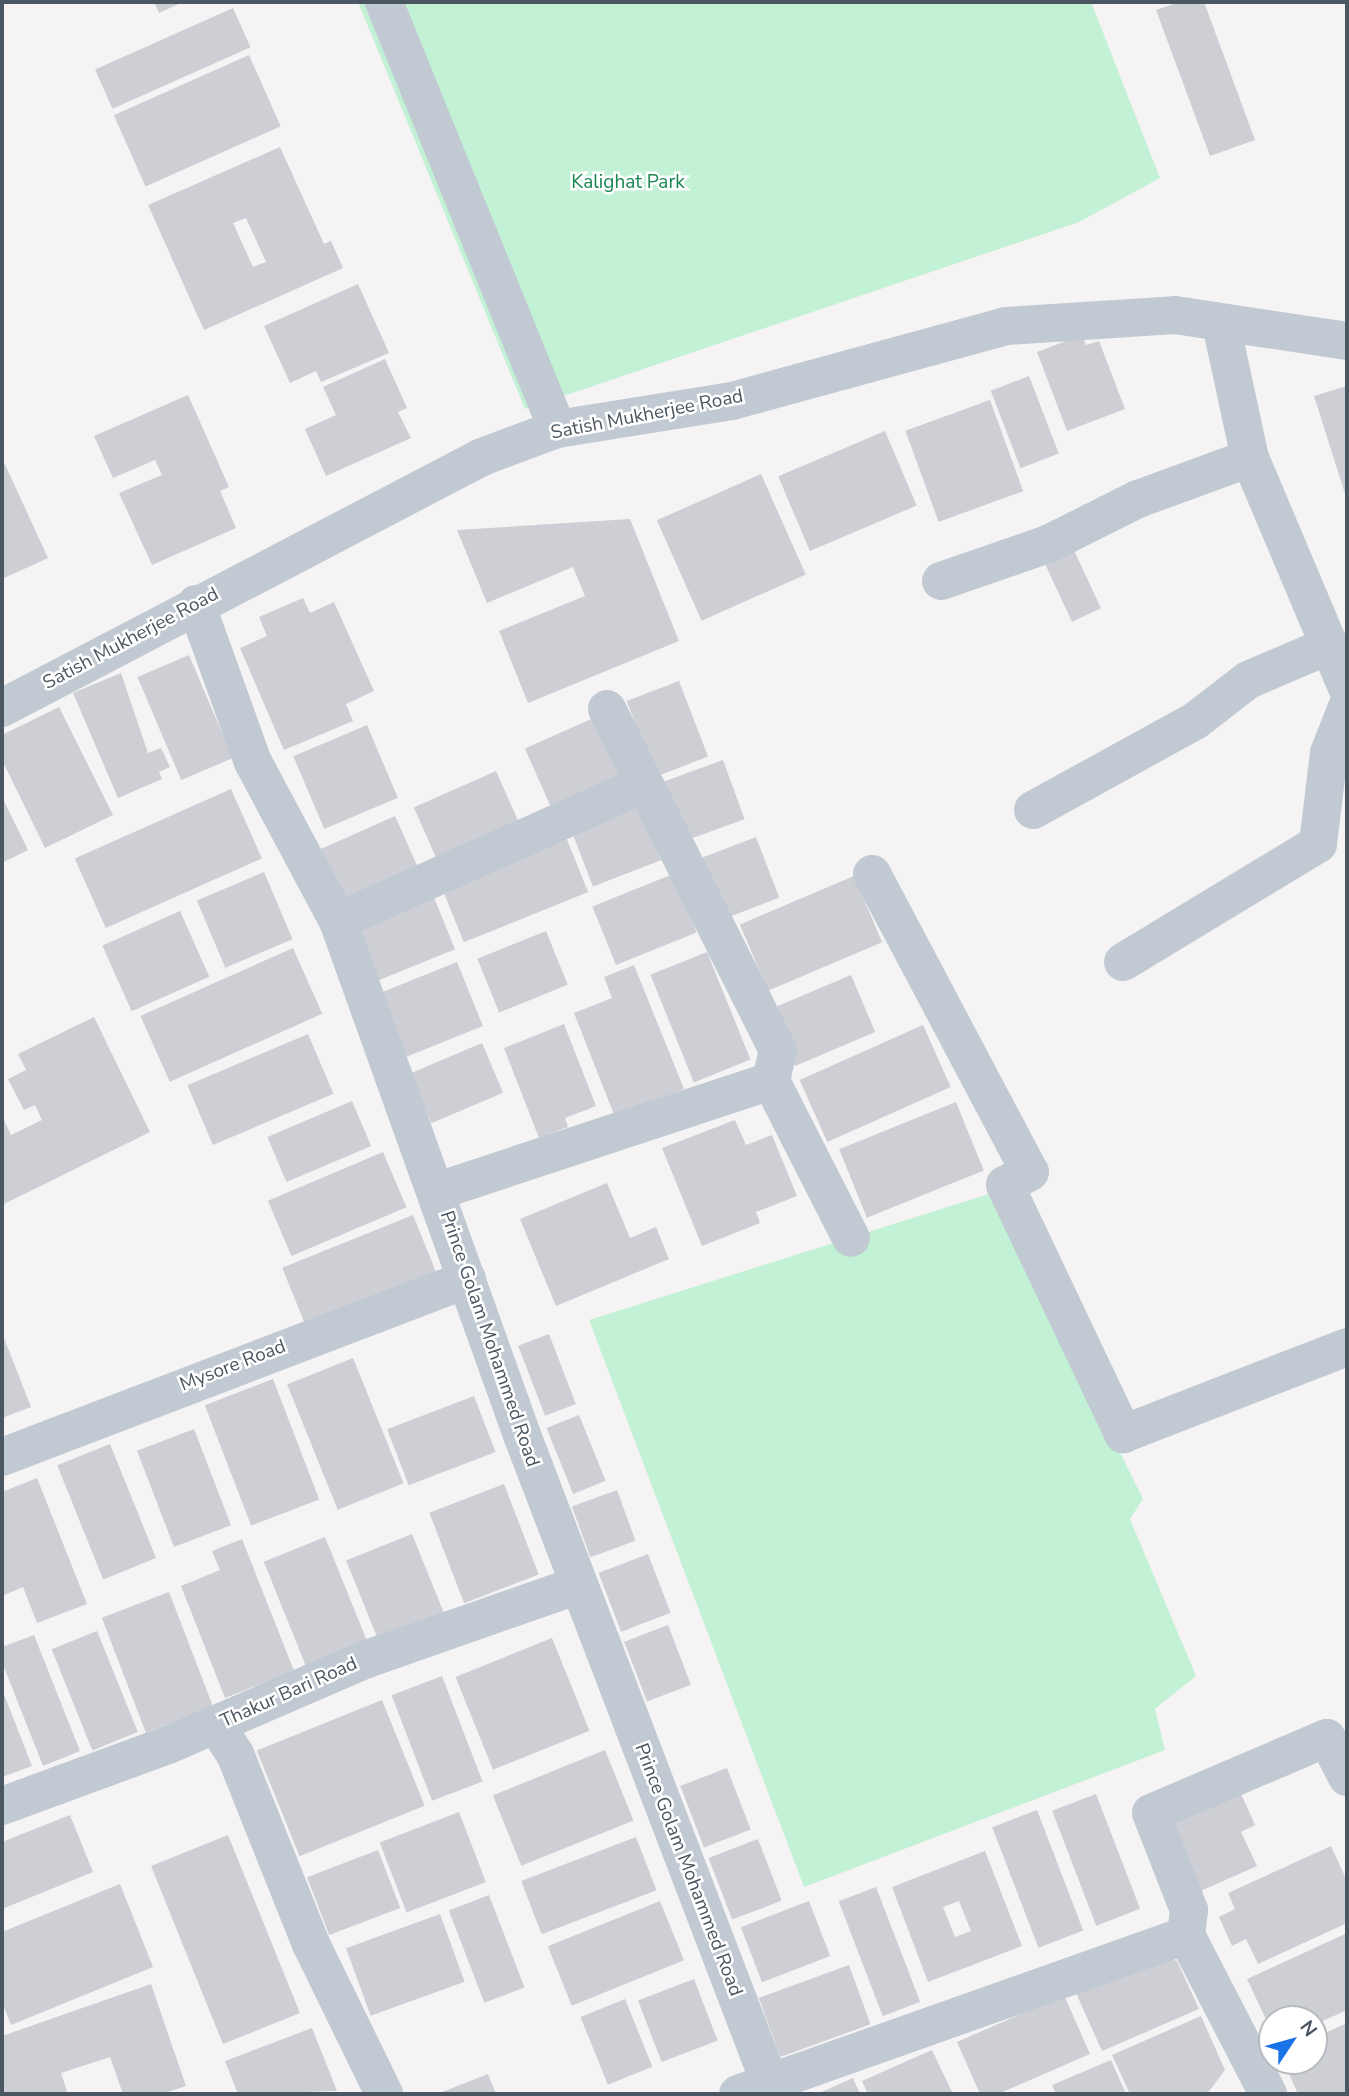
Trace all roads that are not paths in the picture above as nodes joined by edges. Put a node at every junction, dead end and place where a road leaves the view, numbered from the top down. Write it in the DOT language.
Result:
graph roads {
  1 [pos="384,2"];
  2 [pos="1221,324"];
  3 [pos="1347,341"];
  4 [pos="557,429"];
  5 [pos="1250,458"];
  6 [pos="941,581"];
  7 [pos="196,604"];
  8 [pos="1330,645"];
  9 [pos="1347,688"];
  10 [pos="1347,707"];
  11 [pos="2,708"];
  12 [pos="607,709"];
  13 [pos="642,785"];
  14 [pos="1033,810"];
  15 [pos="872,873"];
  16 [pos="338,921"];
  17 [pos="1123,962"];
  18 [pos="771,1082"];
  19 [pos="438,1191"];
  20 [pos="851,1238"];
  21 [pos="467,1279"];
  22 [pos="1347,1347"];
  23 [pos="2,1457"];
  24 [pos="578,1584"];
  25 [pos="216,1725"];
  26 [pos="1347,1777"];
  27 [pos="2,1806"];
  28 [pos="1186,1935"];
  29 [pos="760,2090"];
  30 [pos="1265,2093"];
  31 [pos="384,2094"];
  1 -- 4 [label="street"];
  2 -- 3 [label="street, Satish Mukherjee Road"];
  2 -- 4 [label="street, Satish Mukherjee Road"];
  2 -- 5 [label="street"];
  4 -- 7 [label="street, Satish Mukherjee Road"];
  5 -- 6 [label="street"];
  5 -- 8 [label="street"];
  7 -- 11 [label="street, Satish Mukherjee Road"];
  7 -- 16 [label="street, Prince Golam Mohammed Road"];
  8 -- 9 [label="street"];
  8 -- 14 [label="street"];
  10 -- 17 [label="street"];
  12 -- 13 [label="street"];
  13 -- 16 [label="street"];
  13 -- 18 [label="street"];
  15 -- 22 [label="street"];
  16 -- 19 [label="street, Prince Golam Mohammed Road"];
  18 -- 19 [label="street"];
  18 -- 20 [label="street"];
  19 -- 21 [label="street, Prince Golam Mohammed Road"];
  21 -- 23 [label="street, Mysore Road"];
  21 -- 24 [label="street, Prince Golam Mohammed Road"];
  24 -- 25 [label="street, Thakur Bari Road"];
  24 -- 29 [label="street, Prince Golam Mohammed Road"];
  25 -- 27 [label="street, Thakur Bari Road"];
  25 -- 31 [label="street"];
  26 -- 28 [label="street"];
  28 -- 29 [label="street"];
  28 -- 30 [label="street"];
}
